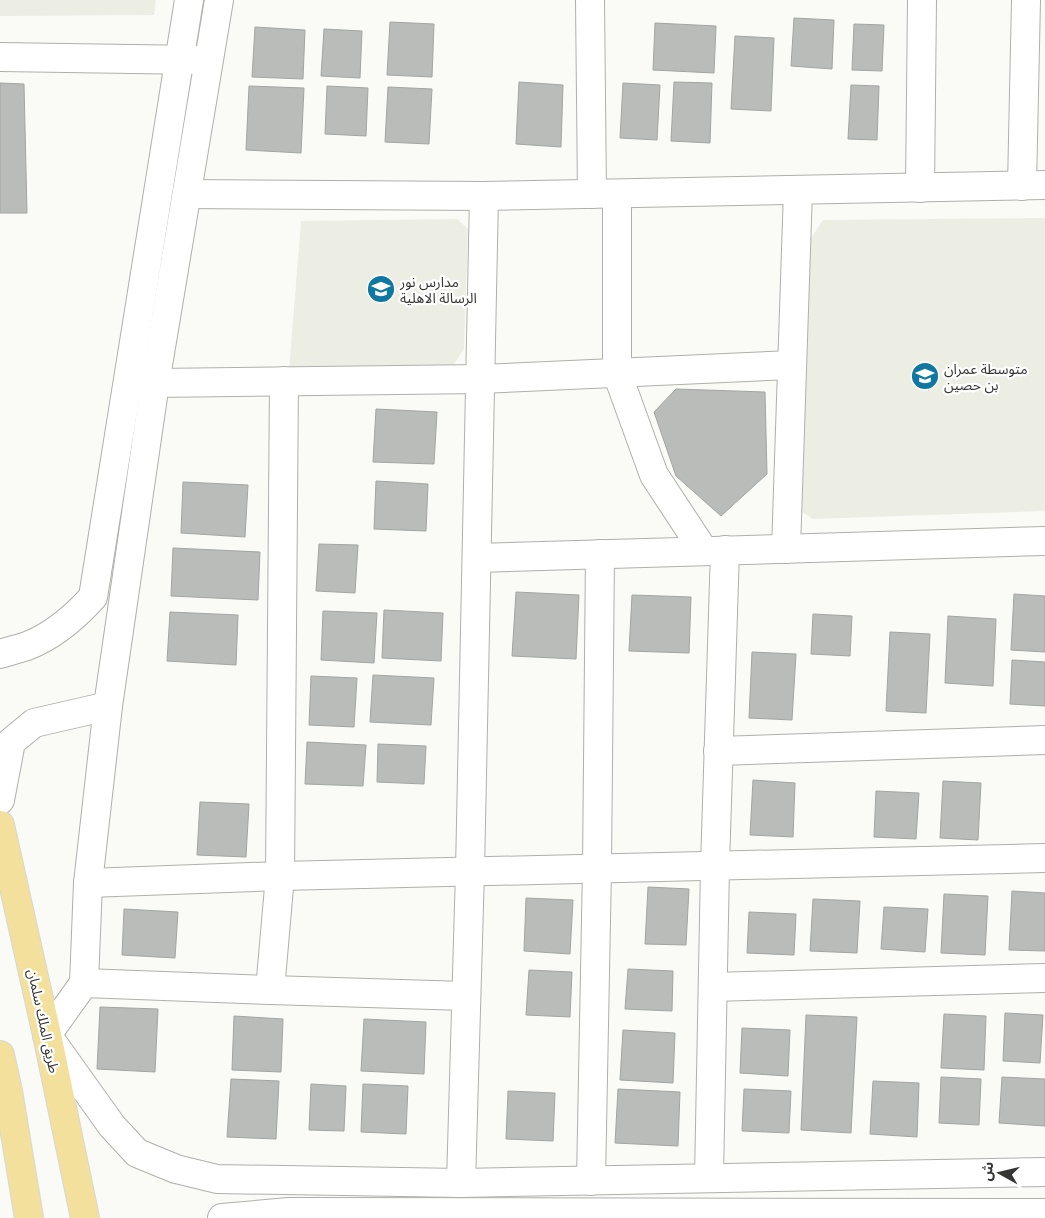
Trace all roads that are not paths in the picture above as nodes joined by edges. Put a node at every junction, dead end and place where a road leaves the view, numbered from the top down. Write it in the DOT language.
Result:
graph roads {
  1 [pos="189,0"];
  2 [pos="219,0"];
  3 [pos="590,0"];
  4 [pos="922,0"];
  5 [pos="1026,0"];
  6 [pos="0,57"];
  7 [pos="180,58"];
  8 [pos="209,60"];
  9 [pos="1033,186"];
  10 [pos="920,188"];
  11 [pos="798,190"];
  12 [pos="187,194"];
  13 [pos="605,194"];
  14 [pos="484,196"];
  15 [pos="792,365"];
  16 [pos="617,373"];
  17 [pos="480,378"];
  18 [pos="284,381"];
  19 [pos="155,383"];
  20 [pos="1045,542"];
  21 [pos="786,549"];
  22 [pos="714,551"];
  23 [pos="600,554"];
  24 [pos="477,558"];
  25 [pos="0,654"];
  26 [pos="108,706"];
  27 [pos="1045,740"];
  28 [pos="718,751"];
  29 [pos="0,800"];
  30 [pos="0,824"];
  31 [pos="1045,858"];
  32 [pos="714,866"];
  33 [pos="597,868"];
  34 [pos="470,872"];
  35 [pos="280,876"];
  36 [pos="88,883"];
  37 [pos="1045,978"];
  38 [pos="84,983"];
  39 [pos="712,987"];
  40 [pos="270,990"];
  41 [pos="466,996"];
  42 [pos="47,1035"];
  43 [pos="0,1055"];
  44 [pos="1045,1172"];
  45 [pos="709,1178"];
  46 [pos="591,1181"];
  47 [pos="461,1183"];
  48 [pos="1045,1213"];
  49 [pos="270,1216"];
  50 [pos="30,1218"];
  51 [pos="85,1218"];
  52 [pos="222,1218"];
  1 -- 7 [label="street"];
  2 -- 8 [label="street"];
  3 -- 13 [label="street"];
  4 -- 10 [label="street"];
  5 -- 9 [label="street"];
  6 -- 7 [label="street"];
  7 -- 8 [label="street"];
  7 -- 25 [label="street"];
  8 -- 12 [label="street"];
  9 -- 10 [label="street"];
  10 -- 11 [label="street"];
  11 -- 13 [label="street"];
  11 -- 15 [label="street"];
  12 -- 14 [label="street"];
  12 -- 19 [label="street"];
  13 -- 14 [label="street"];
  13 -- 16 [label="street"];
  14 -- 17 [label="street"];
  15 -- 16 [label="street"];
  15 -- 21 [label="street"];
  16 -- 17 [label="street"];
  16 -- 22 [label="street"];
  17 -- 18 [label="street"];
  17 -- 24 [label="street"];
  18 -- 19 [label="street"];
  18 -- 35 [label="street"];
  19 -- 26 [label="street"];
  20 -- 21 [label="street"];
  21 -- 22 [label="street"];
  22 -- 23 [label="street"];
  22 -- 28 [label="street"];
  23 -- 24 [label="street"];
  23 -- 33 [label="street"];
  24 -- 34 [label="street"];
  26 -- 29 [label="street"];
  26 -- 36 [label="street"];
  27 -- 28 [label="street"];
  28 -- 32 [label="street"];
  30 -- 42 [label="main road, طريق الملك سلمان"];
  31 -- 32 [label="street"];
  32 -- 33 [label="street"];
  32 -- 39 [label="street"];
  33 -- 34 [label="street"];
  33 -- 46 [label="street"];
  34 -- 35 [label="street"];
  34 -- 41 [label="street"];
  35 -- 36 [label="street"];
  35 -- 40 [label="street"];
  36 -- 38 [label="street"];
  37 -- 39 [label="street"];
  38 -- 40 [label="street"];
  38 -- 42 [label="street"];
  39 -- 45 [label="street"];
  40 -- 41 [label="street"];
  41 -- 47 [label="street"];
  42 -- 47 [label="street"];
  42 -- 51 [label="main road, طريق الملك سلمان"];
  43 -- 50 [label="main road"];
  44 -- 45 [label="street"];
  45 -- 46 [label="street"];
  46 -- 47 [label="street"];
  48 -- 49 [label="street"];
  49 -- 52 [label="street"];
}
